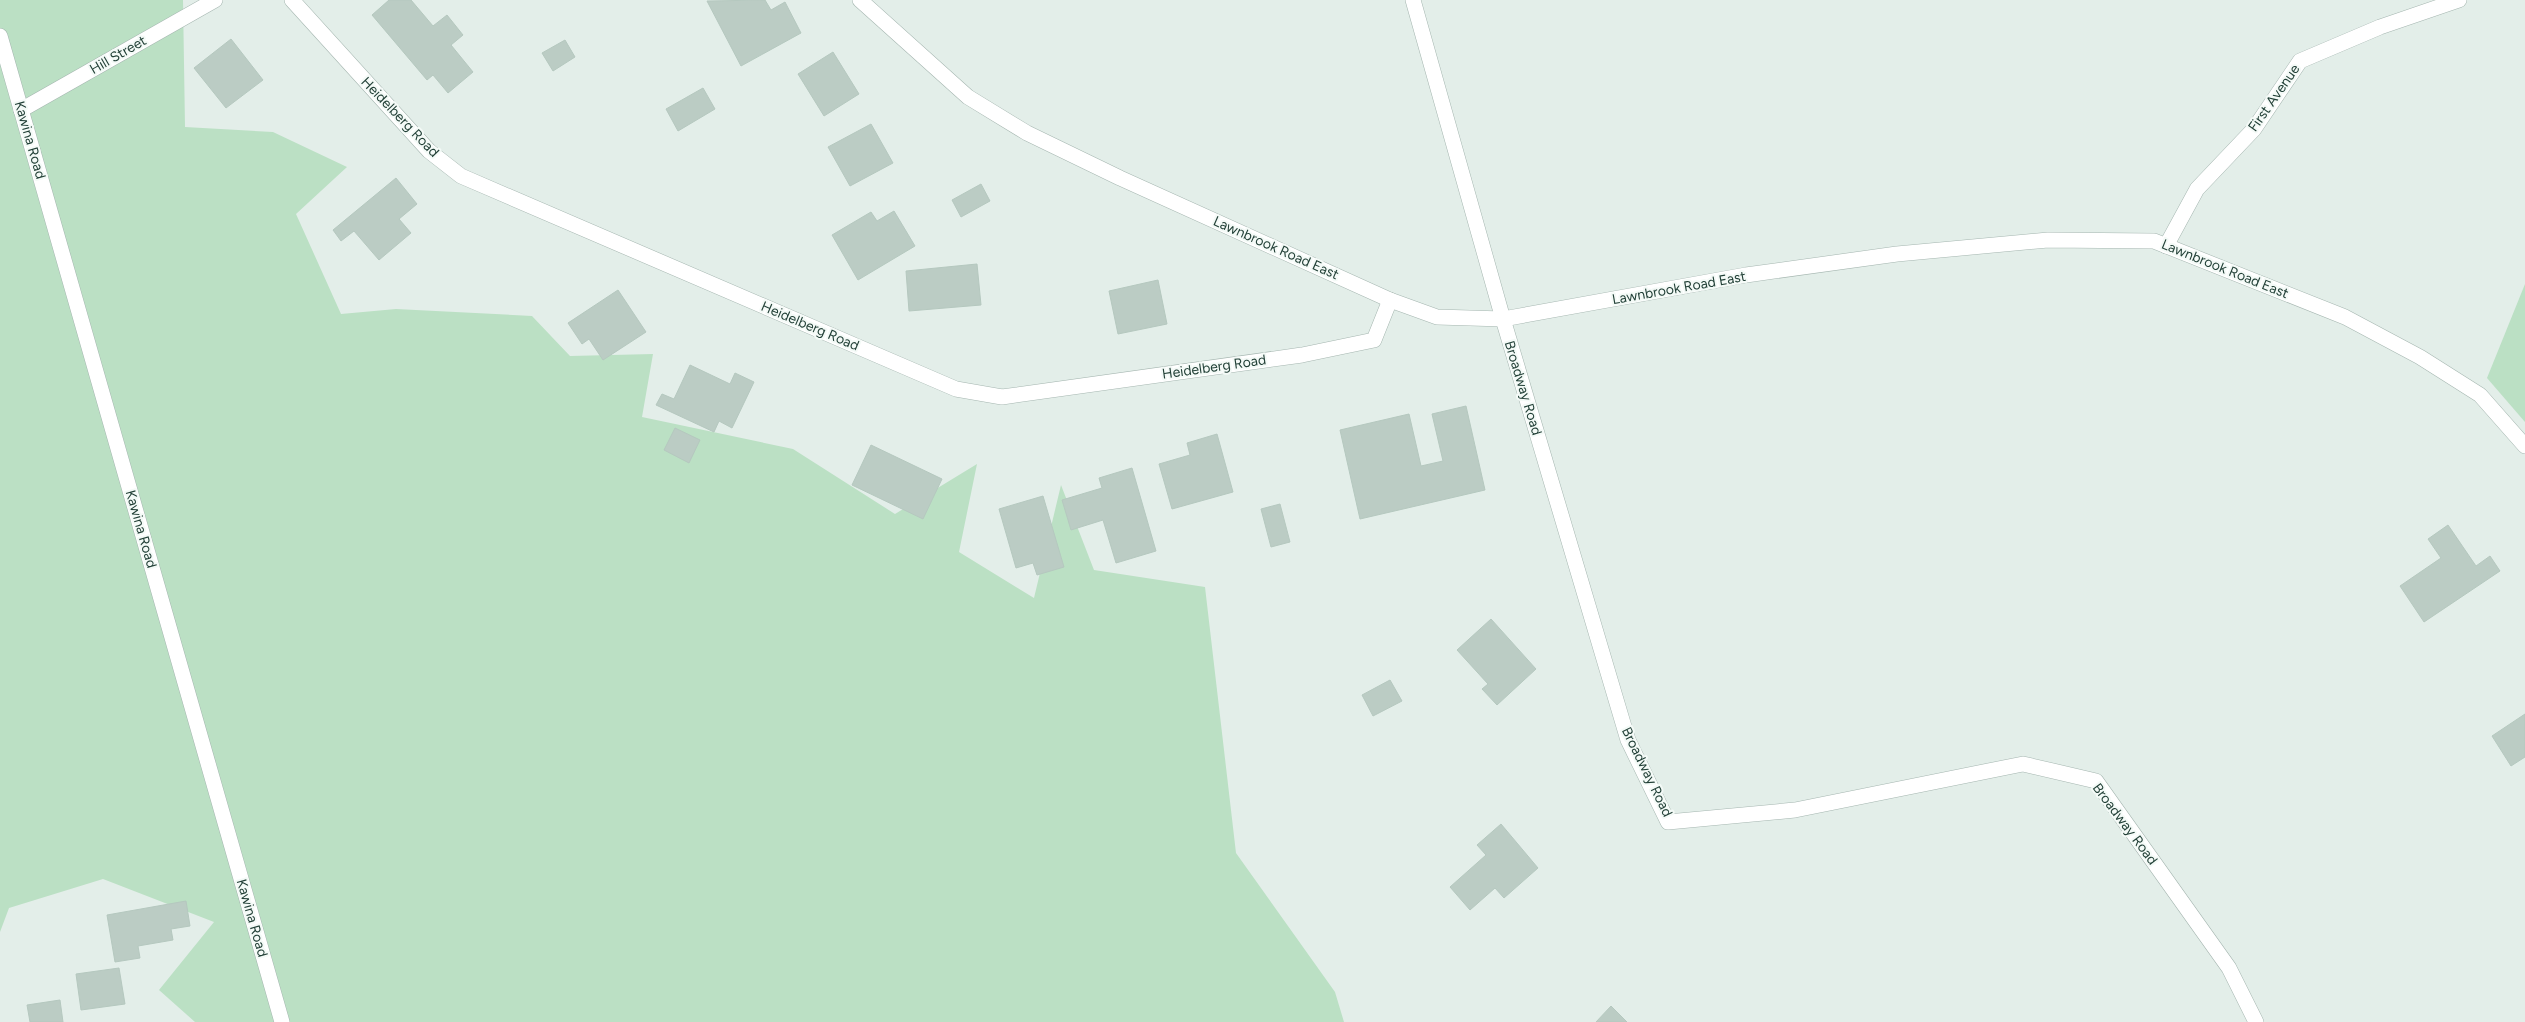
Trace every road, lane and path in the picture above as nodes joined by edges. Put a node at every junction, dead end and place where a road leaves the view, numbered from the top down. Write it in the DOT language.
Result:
graph roads {
  1 [pos="215,0"];
  2 [pos="292,0"];
  3 [pos="860,0"];
  4 [pos="1413,0"];
  5 [pos="2458,0"];
  6 [pos="0,36"];
  7 [pos="21,110"];
  8 [pos="2166,246"];
  9 [pos="1390,300"];
  10 [pos="1503,319"];
  11 [pos="2525,446"];
  12 [pos="282,1022"];
  13 [pos="2256,1022"];
  1 -- 7 [label="street, Hill Street"];
  2 -- 9 [label="street, Heidelberg Road"];
  3 -- 9 [label="street, Lawnbrook Road East"];
  4 -- 10 [label="street, Broadway Road"];
  5 -- 8 [label="street, First Avenue"];
  6 -- 7 [label="street, Kawina Road"];
  7 -- 12 [label="street, Kawina Road"];
  8 -- 10 [label="street, Lawnbrook Road East"];
  8 -- 11 [label="street, Lawnbrook Road East"];
  9 -- 10 [label="street, Lawnbrook Road East"];
  10 -- 13 [label="street, Broadway Road"];
}
